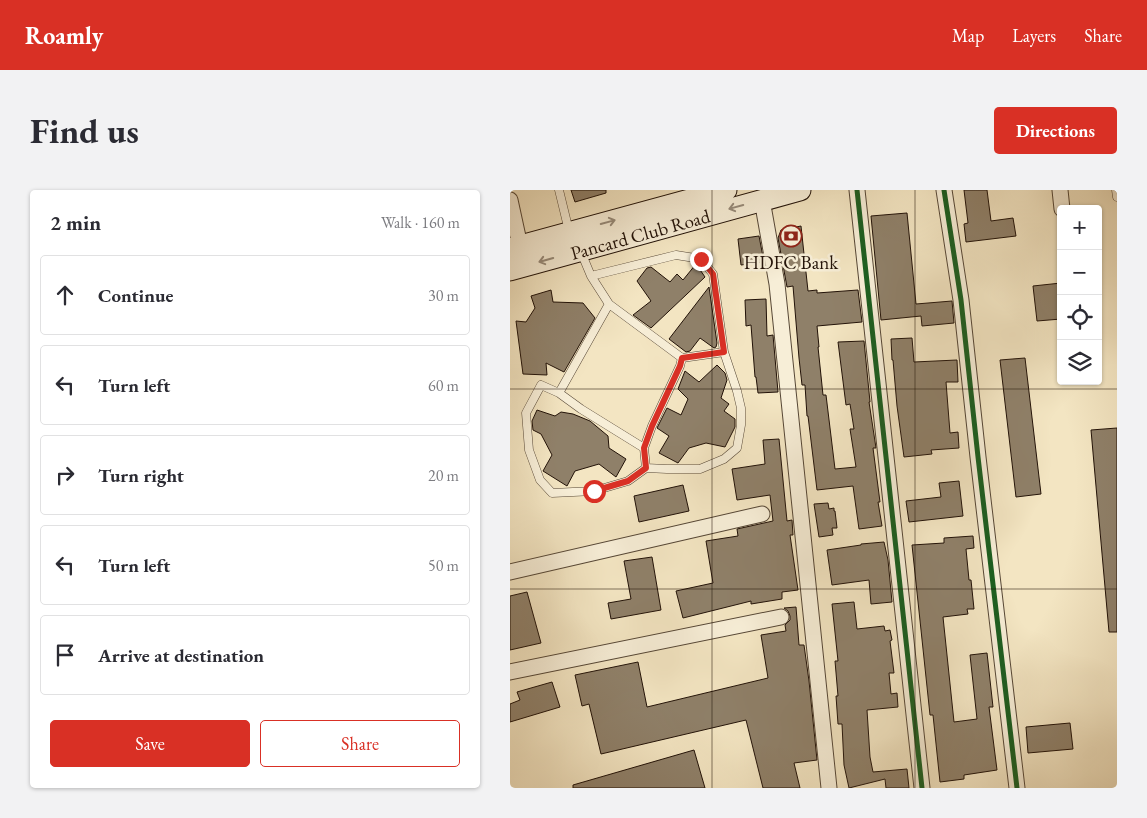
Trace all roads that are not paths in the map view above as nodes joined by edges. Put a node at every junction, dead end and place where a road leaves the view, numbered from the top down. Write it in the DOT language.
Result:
graph roads {
  1 [pos="559,190"];
  2 [pos="726,190"];
  3 [pos="800,190"];
  4 [pos="857,190"];
  5 [pos="944,190"];
  6 [pos="1060,190"];
  7 [pos="1116,190"];
  8 [pos="1117,197"];
  9 [pos="510,200"];
  10 [pos="762,200"];
  11 [pos="1062,205"];
  12 [pos="575,241"];
  13 [pos="515,248"];
  14 [pos="510,270"];
  15 [pos="591,276"];
  16 [pos="609,304"];
  17 [pos="724,352"];
  18 [pos="682,358"];
  19 [pos="559,393"];
  20 [pos="644,448"];
  21 [pos="646,468"];
  22 [pos="762,514"];
  23 [pos="510,572"];
  24 [pos="781,617"];
  25 [pos="510,672"];
  26 [pos="829,788"];
  27 [pos="922,788"];
  28 [pos="1017,788"];
  1 -- 12 [label="lane"];
  12 -- 2 [label="main road, Pancard Club Road, one-way"];
  3 -- 10 [label="main road, Pancard Club Road"];
  4 -- 27 [label="street"];
  5 -- 28 [label="street"];
  6 -- 11 [label="street"];
  7 -- 8 [label="lane"];
  9 -- 13 [label="street"];
  10 -- 12 [label="main road, Pancard Club Road, one-way"];
  10 -- 26 [label="street"];
  12 -- 13 [label="main road, Pancard Club Road"];
  12 -- 14 [label="main road, Pancard Club Road, one-way"];
  12 -- 15 [label="lane"];
  15 -- 16 [label="lane"];
  15 -- 17 [label="lane"];
  16 -- 18 [label="lane"];
  16 -- 19 [label="lane"];
  17 -- 18 [label="lane"];
  17 -- 21 [label="lane"];
  18 -- 20 [label="lane"];
  19 -- 20 [label="lane"];
  19 -- 21 [label="lane"];
  20 -- 21 [label="lane"];
  22 -- 23 [label="street"];
  24 -- 25 [label="street"];
}
